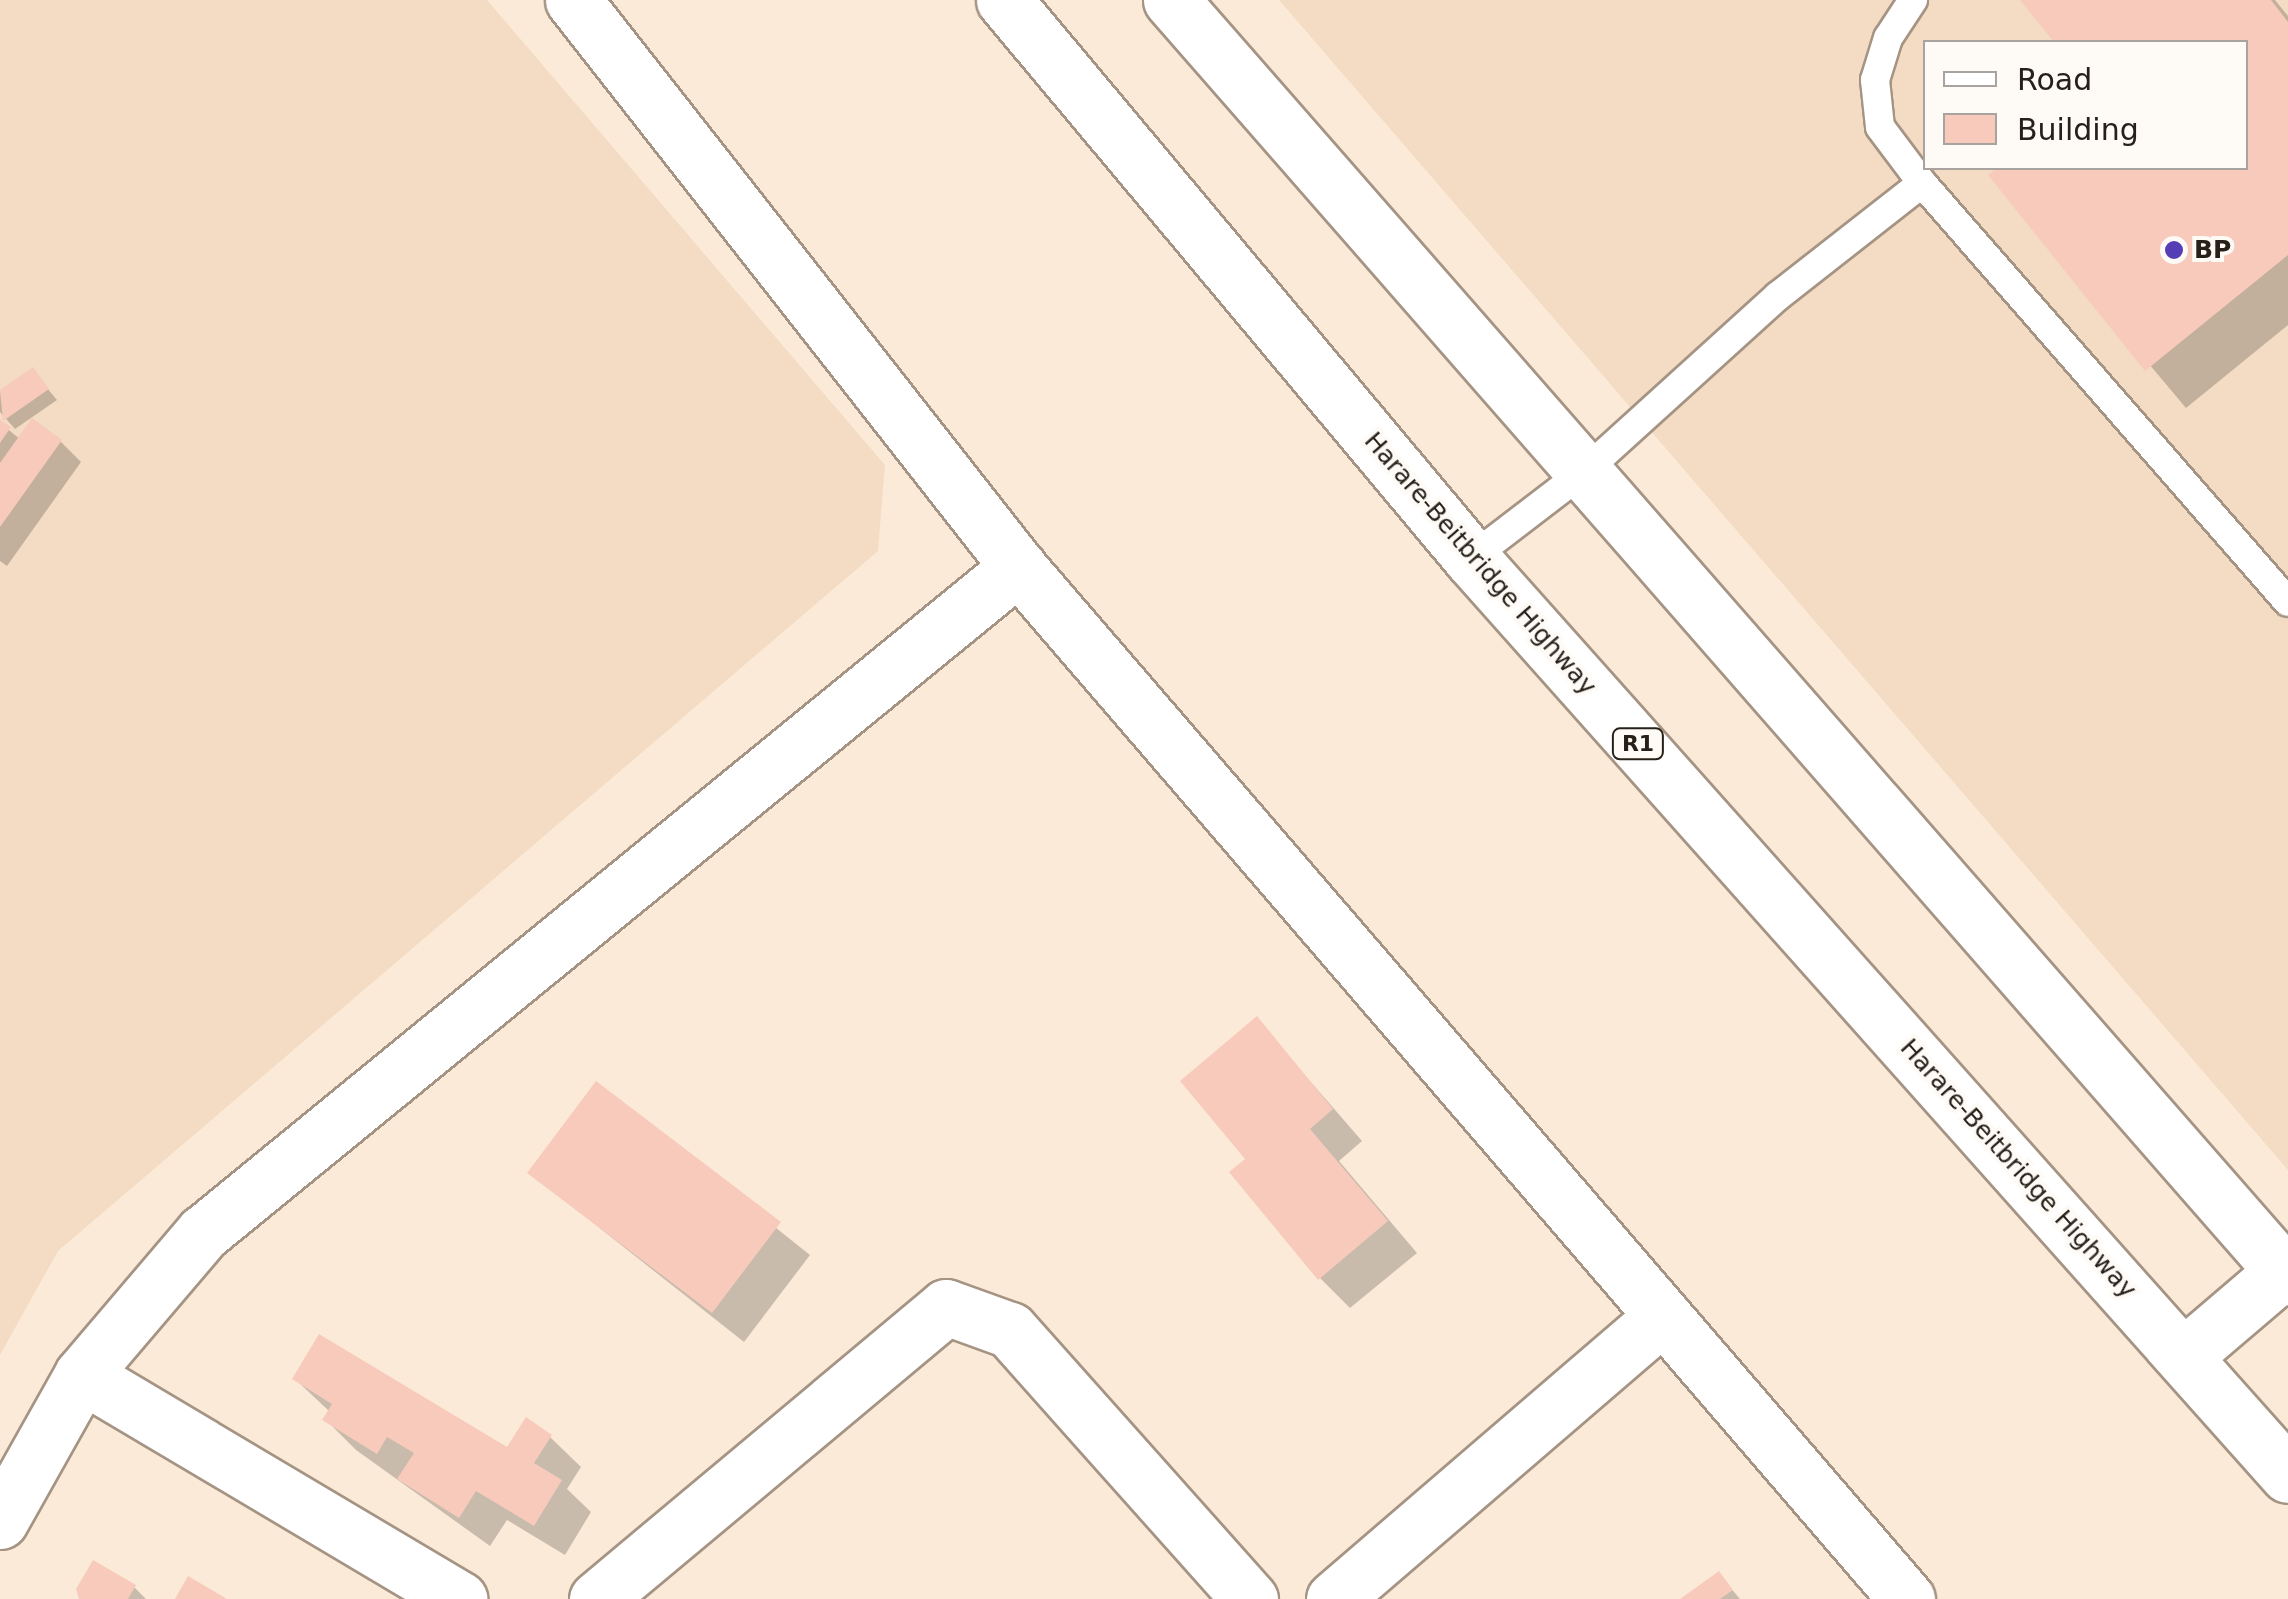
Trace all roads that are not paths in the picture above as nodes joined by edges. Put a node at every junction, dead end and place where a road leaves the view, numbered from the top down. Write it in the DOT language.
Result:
graph roads {
  1 [pos="573,0"];
  2 [pos="1004,0"];
  3 [pos="1170,0"];
  4 [pos="1913,0"];
  5 [pos="1922,182"];
  6 [pos="1586,470"];
  7 [pos="1471,558"];
  8 [pos="1018,567"];
  9 [pos="2288,602"];
  10 [pos="2286,1272"];
  11 [pos="1663,1316"];
  12 [pos="2186,1355"];
  13 [pos="82,1375"];
  14 [pos="2288,1475"];
  15 [pos="0,1522"];
  16 [pos="459,1599"];
  17 [pos="597,1599"];
  18 [pos="1250,1599"];
  19 [pos="1334,1599"];
  20 [pos="1907,1599"];
  1 -- 8 [label="main road"];
  2 -- 7 [label="main road, Harare-Beitbridge Highway / R1"];
  3 -- 6 [label="main road"];
  4 -- 5 [label="lane"];
  5 -- 6 [label="lane"];
  5 -- 9 [label="lane"];
  6 -- 7 [label="lane"];
  6 -- 10 [label="main road"];
  7 -- 12 [label="main road, Harare-Beitbridge Highway / R1"];
  8 -- 11 [label="main road"];
  8 -- 13 [label="main road"];
  10 -- 12 [label="main road"];
  11 -- 19 [label="main road"];
  11 -- 20 [label="main road"];
  12 -- 14 [label="main road, Harare-Beitbridge Highway / R1"];
  13 -- 15 [label="main road"];
  13 -- 16 [label="main road"];
  17 -- 18 [label="main road"];
}
